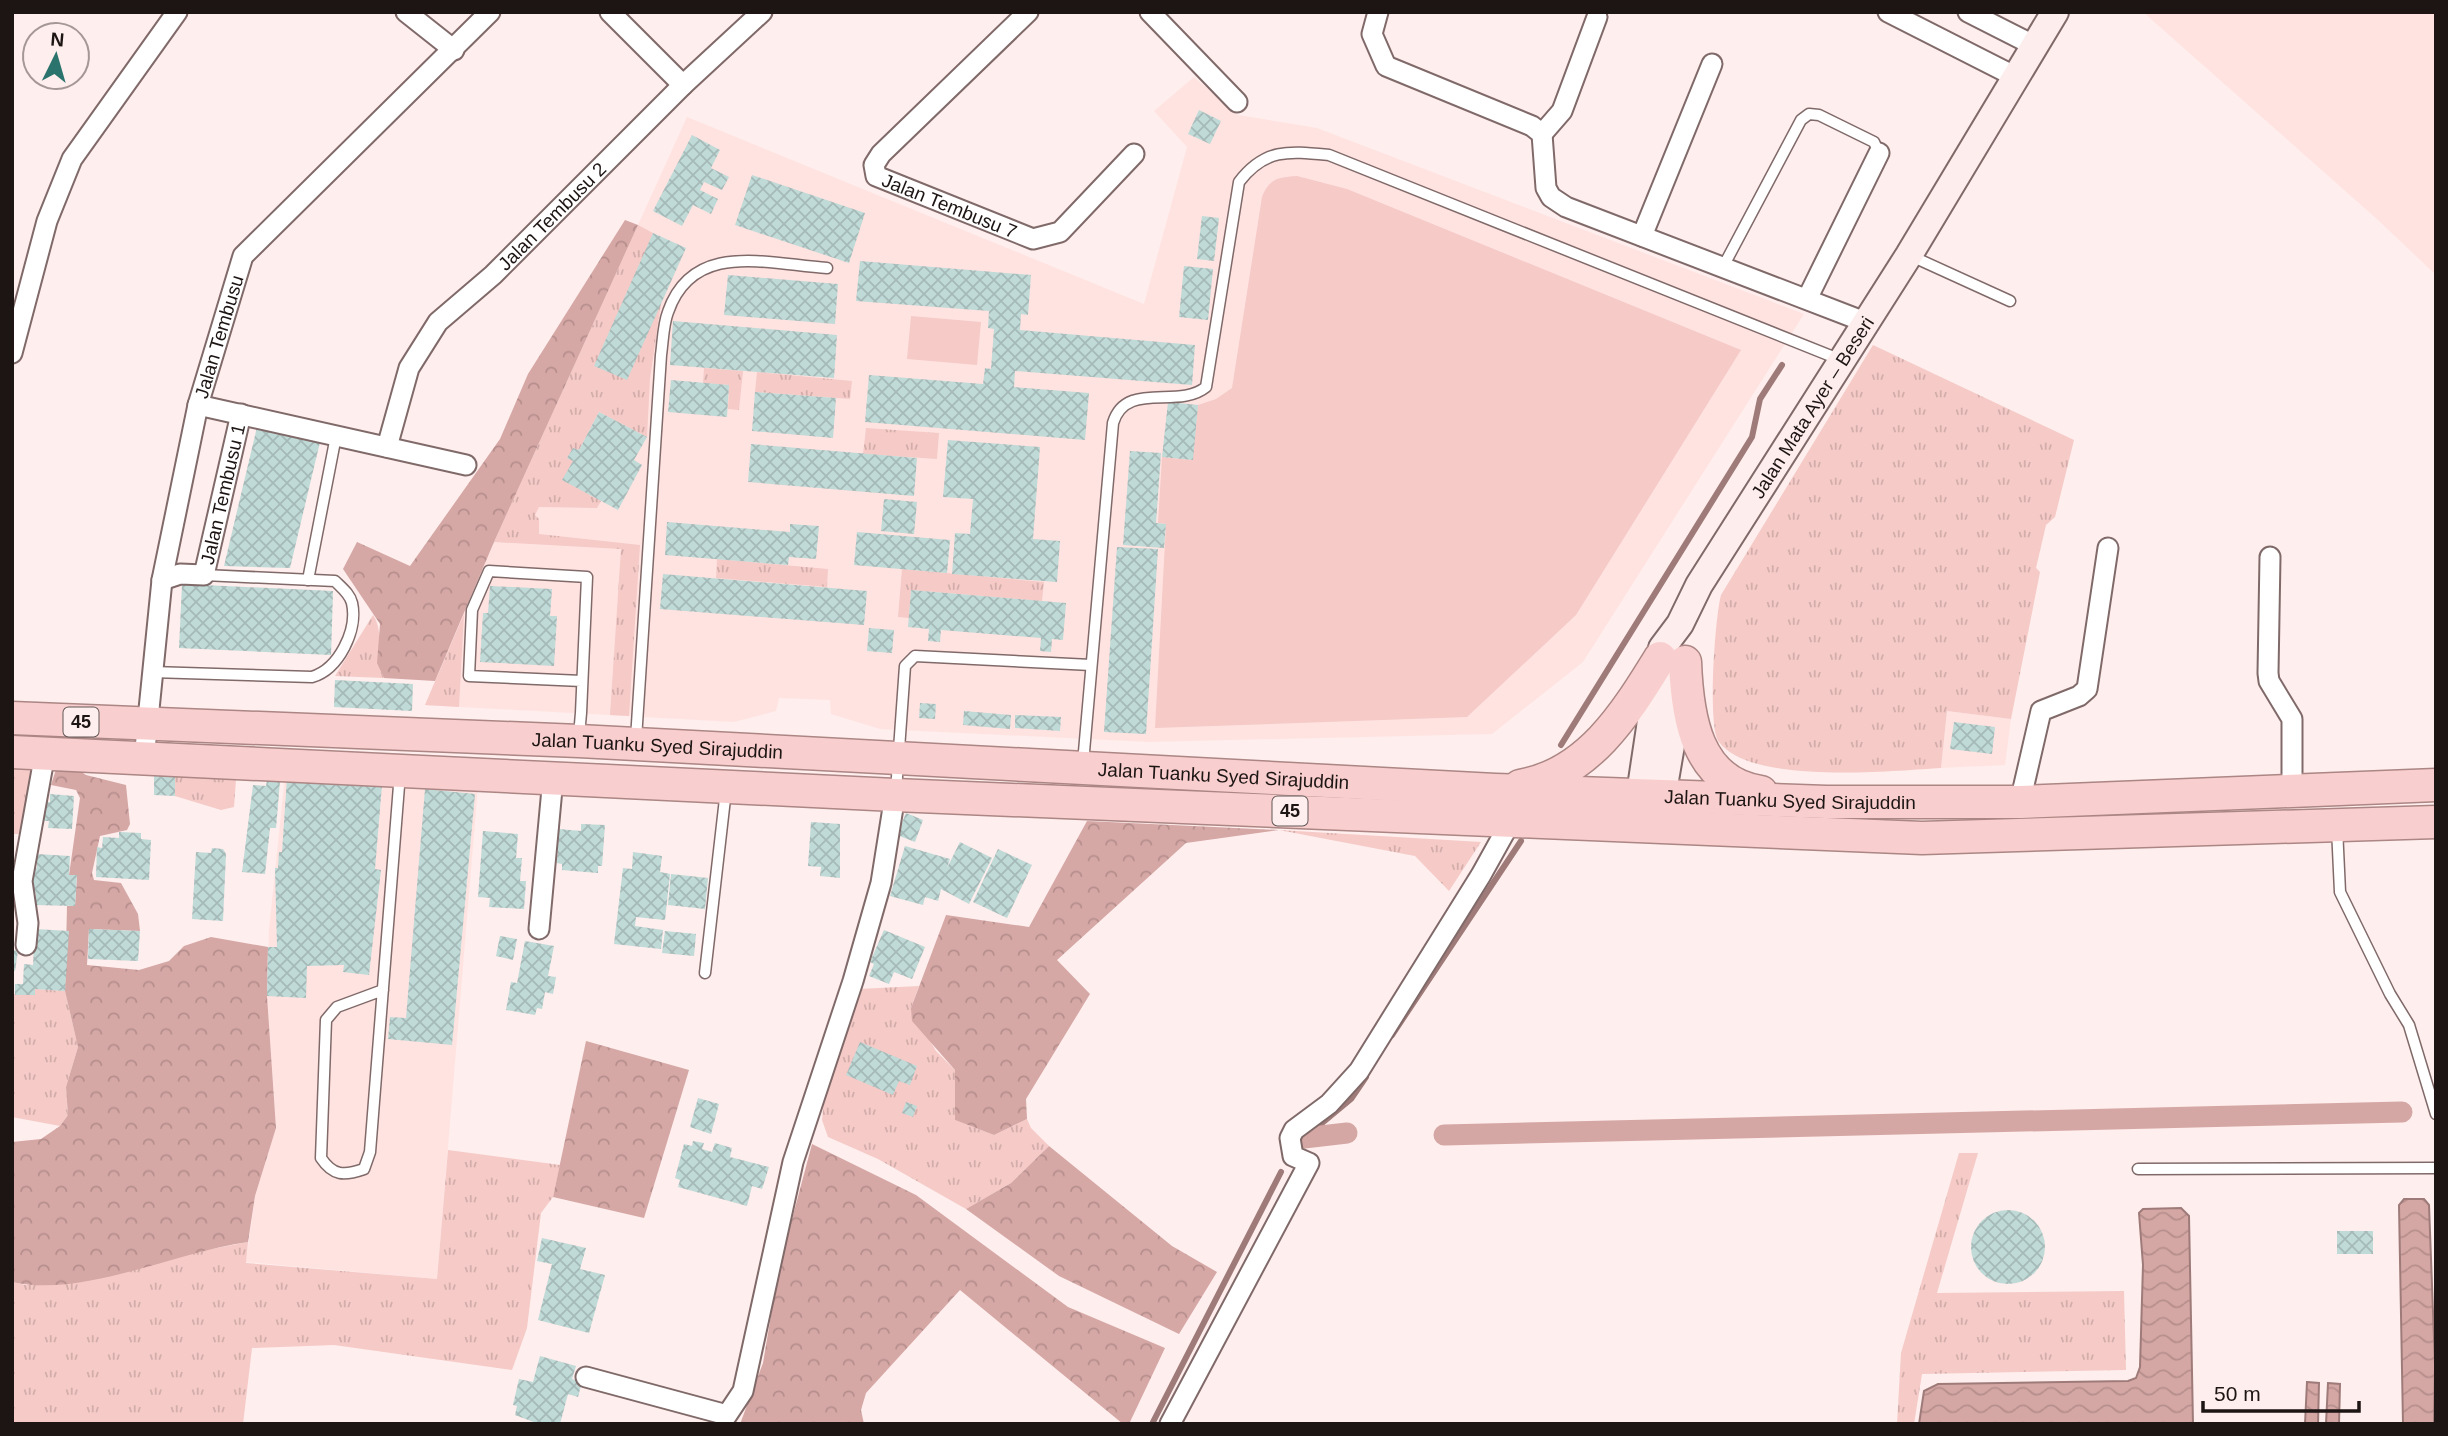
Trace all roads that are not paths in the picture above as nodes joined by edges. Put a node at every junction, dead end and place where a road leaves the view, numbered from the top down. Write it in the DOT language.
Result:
graph roads {
  1 [pos="177,12"];
  2 [pos="406,12"];
  3 [pos="490,12"];
  4 [pos="610,12"];
  5 [pos="762,12"];
  6 [pos="1028,12"];
  7 [pos="1150,12"];
  8 [pos="1378,12"];
  9 [pos="1888,12"];
  10 [pos="1968,12"];
  11 [pos="2055,12"];
  12 [pos="1598,17"];
  13 [pos="2035,46"];
  14 [pos="454,50"];
  15 [pos="1712,64"];
  16 [pos="2016,77"];
  17 [pos="683,85"];
  18 [pos="1237,102"];
  19 [pos="1542,134"];
  20 [pos="1879,153"];
  21 [pos="1134,154"];
  22 [pos="1642,236"];
  23 [pos="1909,255"];
  24 [pos="1723,267"];
  25 [pos="827,268"];
  26 [pos="21,278"];
  27 [pos="1807,299"];
  28 [pos="2010,301"];
  29 [pos="1865,322"];
  30 [pos="12,353"];
  31 [pos="1841,360"];
  32 [pos="198,405"];
  33 [pos="241,414"];
  34 [pos="336,436"];
  35 [pos="387,447"];
  36 [pos="466,465"];
  37 [pos="2108,548"];
  38 [pos="2270,557"];
  39 [pos="204,575"];
  40 [pos="162,580"];
  41 [pos="308,580"];
  42 [pos="1672,660"];
  43 [pos="1091,665"];
  44 [pos="152,673"];
  45 [pos="582,681"];
  46 [pos="12,718"];
  47 [pos="149,725"];
  48 [pos="579,741"];
  49 [pos="635,744"];
  50 [pos="12,752"];
  51 [pos="45,753"];
  52 [pos="899,758"];
  53 [pos="145,759"];
  54 [pos="1082,767"];
  55 [pos="400,771"];
  56 [pos="553,778"];
  57 [pos="2436,785"];
  58 [pos="726,786"];
  59 [pos="1495,790"];
  60 [pos="2292,791"];
  61 [pos="895,795"];
  62 [pos="1650,796"];
  63 [pos="2092,799"];
  64 [pos="1826,802"];
  65 [pos="2020,802"];
  66 [pos="1511,821"];
  67 [pos="2436,822"];
  68 [pos="2337,824"];
  69 [pos="1646,827"];
  70 [pos="2092,832"];
  71 [pos="539,929"];
  72 [pos="26,945"];
  73 [pos="705,973"];
  74 [pos="383,990"];
  75 [pos="2436,1114"];
  76 [pos="2436,1168"];
  77 [pos="2138,1169"];
  78 [pos="586,1377"];
  79 [pos="1170,1424"];
  1 -- 26 [label="street"];
  2 -- 14 [label="street"];
  3 -- 14 [label="street, Jalan Tembusu"];
  4 -- 17 [label="street"];
  5 -- 17 [label="street, Jalan Tembusu 2"];
  6 -- 21 [label="street, Jalan Tembusu 7"];
  7 -- 18 [label="street"];
  8 -- 19 [label="street"];
  9 -- 16 [label="street"];
  10 -- 13 [label="street"];
  11 -- 13 [label="main road, Jalan Mata Ayer – Beseri"];
  12 -- 19 [label="street"];
  13 -- 16 [label="main road, Jalan Mata Ayer – Beseri"];
  14 -- 32 [label="street, Jalan Tembusu"];
  15 -- 22 [label="street"];
  16 -- 23 [label="main road, Jalan Mata Ayer – Beseri"];
  17 -- 35 [label="street, Jalan Tembusu 2"];
  19 -- 22 [label="street"];
  20 -- 24 [label="lane"];
  20 -- 27 [label="street"];
  22 -- 24 [label="street"];
  23 -- 28 [label="lane"];
  23 -- 29 [label="main road, Jalan Mata Ayer – Beseri"];
  24 -- 27 [label="street"];
  25 -- 49 [label="lane"];
  26 -- 30 [label="street"];
  27 -- 29 [label="street"];
  29 -- 31 [label="main road, Jalan Mata Ayer – Beseri"];
  31 -- 42 [label="main road, Jalan Mata Ayer – Beseri"];
  31 -- 43 [label="lane"];
  32 -- 33 [label="street"];
  32 -- 40 [label="street, Jalan Tembusu"];
  33 -- 34 [label="street"];
  33 -- 39 [label="street, Jalan Tembusu 1"];
  34 -- 35 [label="street"];
  34 -- 41 [label="lane"];
  35 -- 36 [label="street"];
  37 -- 65 [label="street"];
  38 -- 60 [label="street"];
  39 -- 40 [label="street, Jalan Tembusu 1"];
  39 -- 41 [label="lane"];
  40 -- 44 [label="street, Jalan Tembusu"];
  41 -- 44 [label="lane"];
  42 -- 59 [label="highway"];
  42 -- 62 [label="main road, Jalan Mata Ayer – Beseri"];
  42 -- 64 [label="highway"];
  43 -- 52 [label="lane"];
  43 -- 54 [label="lane"];
  44 -- 47 [label="street, Jalan Tembusu"];
  45 -- 45 [label="lane"];
  45 -- 48 [label="lane"];
  46 -- 47 [label="highway, Jalan Tuanku Syed Sirajuddin / 45"];
  47 -- 48 [label="highway, Jalan Tuanku Syed Sirajuddin / 45"];
  47 -- 53 [label="street, Jalan Tembusu"];
  48 -- 49 [label="highway, Jalan Tuanku Syed Sirajuddin / 45"];
  49 -- 52 [label="highway, Jalan Tuanku Syed Sirajuddin / 45"];
  50 -- 51 [label="highway, Jalan Tuanku Syed Sirajuddin / 45"];
  51 -- 53 [label="highway, Jalan Tuanku Syed Sirajuddin / 45"];
  51 -- 72 [label="street"];
  52 -- 54 [label="highway, Jalan Tuanku Syed Sirajuddin / 45"];
  52 -- 61 [label="lane"];
  53 -- 55 [label="highway, Jalan Tuanku Syed Sirajuddin / 45"];
  54 -- 59 [label="highway, Jalan Tuanku Syed Sirajuddin / 45"];
  55 -- 56 [label="highway, Jalan Tuanku Syed Sirajuddin / 45"];
  55 -- 74 [label="lane"];
  56 -- 58 [label="highway, Jalan Tuanku Syed Sirajuddin / 45"];
  56 -- 71 [label="street"];
  57 -- 60 [label="highway, Jalan Tuanku Syed Sirajuddin / 45"];
  58 -- 61 [label="highway, Jalan Tuanku Syed Sirajuddin / 45"];
  58 -- 73 [label="lane"];
  59 -- 62 [label="highway, Jalan Tuanku Syed Sirajuddin / 45"];
  60 -- 63 [label="highway, Jalan Tuanku Syed Sirajuddin / 45"];
  61 -- 66 [label="highway, Jalan Tuanku Syed Sirajuddin / 45"];
  61 -- 78 [label="street"];
  62 -- 64 [label="highway, Jalan Tuanku Syed Sirajuddin / 45"];
  62 -- 69 [label="main road, Jalan Mata Ayer – Beseri"];
  63 -- 65 [label="highway, Jalan Tuanku Syed Sirajuddin / 45"];
  63 -- 70 [label="highway"];
  64 -- 65 [label="highway, Jalan Tuanku Syed Sirajuddin / 45"];
  66 -- 69 [label="highway, Jalan Tuanku Syed Sirajuddin / 45"];
  66 -- 79 [label="street"];
  67 -- 68 [label="highway, Jalan Tuanku Syed Sirajuddin / 45"];
  68 -- 70 [label="highway, Jalan Tuanku Syed Sirajuddin / 45"];
  68 -- 75 [label="lane"];
  69 -- 70 [label="highway, Jalan Tuanku Syed Sirajuddin / 45"];
  74 -- 74 [label="lane"];
  76 -- 77 [label="lane"];
}
